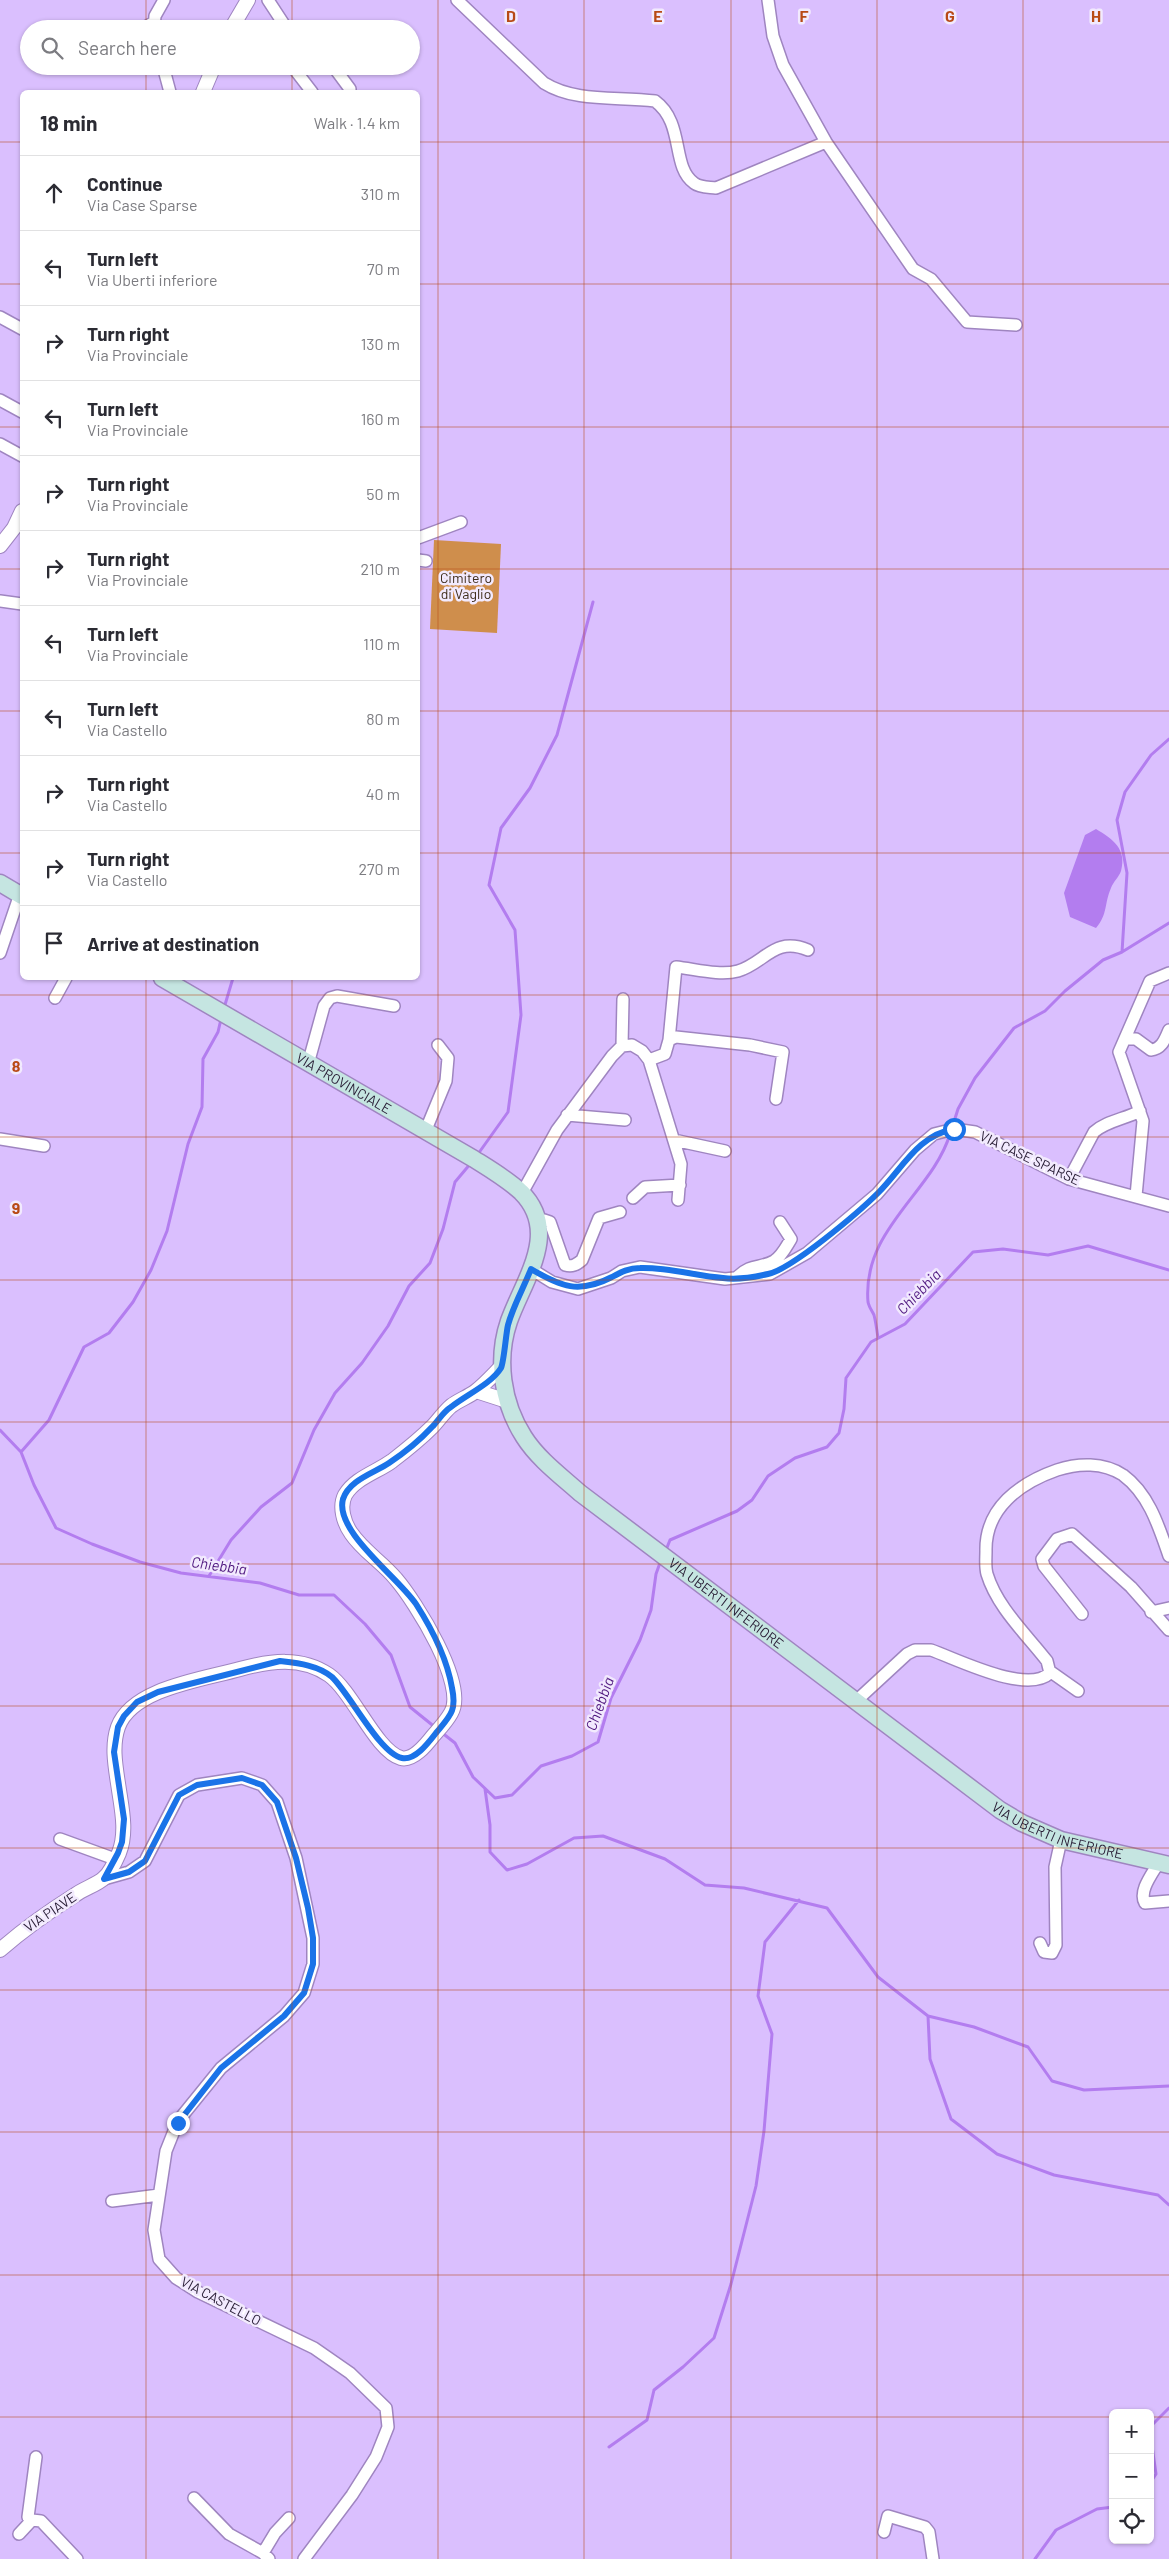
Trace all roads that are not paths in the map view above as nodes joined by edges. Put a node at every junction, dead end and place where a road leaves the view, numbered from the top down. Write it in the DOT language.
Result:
graph roads {
  1 [pos="164,0"];
  2 [pos="248,0"];
  3 [pos="268,0"];
  4 [pos="456,0"];
  5 [pos="768,0"];
  6 [pos="155,20"];
  7 [pos="236,20"];
  8 [pos="281,20"];
  9 [pos="165,75"];
  10 [pos="210,75"];
  11 [pos="299,75"];
  12 [pos="340,75"];
  13 [pos="350,89"];
  14 [pos="169,90"];
  15 [pos="204,90"];
  16 [pos="310,90"];
  17 [pos="826,142"];
  18 [pos="0,317"];
  19 [pos="1016,325"];
  20 [pos="20,328"];
  21 [pos="0,400"];
  22 [pos="20,411"];
  23 [pos="0,444"];
  24 [pos="20,455"];
  25 [pos="20,515"];
  26 [pos="462,522"];
  27 [pos="420,537"];
  28 [pos="0,546"];
  29 [pos="0,601"];
  30 [pos="20,604"];
  31 [pos="0,883"];
  32 [pos="20,894"];
  33 [pos="20,898"];
  34 [pos="808,950"];
  35 [pos="0,953"];
  36 [pos="1169,973"];
  37 [pos="65,980"];
  38 [pos="165,980"];
  39 [pos="55,998"];
  40 [pos="623,999"];
  41 [pos="394,1006"];
  42 [pos="1169,1030"];
  43 [pos="1127,1039"];
  44 [pos="669,1040"];
  45 [pos="438,1045"];
  46 [pos="622,1046"];
  47 [pos="649,1060"];
  48 [pos="308,1064"];
  49 [pos="776,1099"];
  50 [pos="1140,1111"];
  51 [pos="567,1115"];
  52 [pos="625,1120"];
  53 [pos="425,1132"];
  54 [pos="0,1139"];
  55 [pos="674,1140"];
  56 [pos="44,1146"];
  57 [pos="724,1151"];
  58 [pos="1069,1179"];
  59 [pos="680,1185"];
  60 [pos="522,1193"];
  61 [pos="1136,1196"];
  62 [pos="633,1198"];
  63 [pos="678,1200"];
  64 [pos="1169,1206"];
  65 [pos="620,1212"];
  66 [pos="538,1222"];
  67 [pos="780,1222"];
  68 [pos="531,1269"];
  69 [pos="737,1278"];
  70 [pos="501,1367"];
  71 [pos="476,1391"];
  72 [pos="507,1401"];
  73 [pos="1169,1556"];
  74 [pos="1169,1608"];
  75 [pos="1151,1612"];
  76 [pos="1082,1614"];
  77 [pos="1169,1630"];
  78 [pos="1051,1672"];
  79 [pos="1078,1691"];
  80 [pos="855,1702"];
  81 [pos="60,1839"];
  82 [pos="1061,1840"];
  83 [pos="115,1859"];
  84 [pos="1164,1863"];
  85 [pos="104,1879"];
  86 [pos="1169,1901"];
  87 [pos="1040,1943"];
  88 [pos="0,1950"];
  89 [pos="159,2196"];
  90 [pos="112,2201"];
  91 [pos="36,2457"];
  92 [pos="194,2498"];
  93 [pos="289,2518"];
  94 [pos="32,2520"];
  95 [pos="884,2532"];
  96 [pos="19,2534"];
  97 [pos="266,2556"];
  98 [pos="77,2559"];
  99 [pos="304,2559"];
  100 [pos="932,2559"];
  1 -- 6 [label="street"];
  2 -- 7 [label="street"];
  3 -- 8 [label="street"];
  4 -- 17 [label="street"];
  5 -- 17 [label="street"];
  9 -- 14 [label="street"];
  10 -- 15 [label="street"];
  11 -- 16 [label="street"];
  12 -- 13 [label="street"];
  17 -- 19 [label="street"];
  18 -- 20 [label="street"];
  21 -- 22 [label="street"];
  23 -- 24 [label="street"];
  25 -- 28 [label="street"];
  26 -- 27 [label="street"];
  29 -- 30 [label="street"];
  31 -- 32 [label="main road"];
  33 -- 35 [label="street"];
  34 -- 44 [label="street"];
  36 -- 43 [label="street"];
  37 -- 39 [label="street"];
  38 -- 48 [label="main road, VIA PROVINCIALE"];
  40 -- 46 [label="street"];
  41 -- 48 [label="street"];
  42 -- 43 [label="street"];
  43 -- 50 [label="street"];
  44 -- 47 [label="street"];
  44 -- 49 [label="street"];
  45 -- 53 [label="street"];
  46 -- 47 [label="street"];
  46 -- 51 [label="street"];
  47 -- 55 [label="street"];
  48 -- 53 [label="main road, VIA PROVINCIALE"];
  50 -- 58 [label="street"];
  50 -- 61 [label="street"];
  51 -- 52 [label="street"];
  51 -- 60 [label="street"];
  53 -- 60 [label="main road, VIA PROVINCIALE"];
  54 -- 56 [label="street"];
  55 -- 57 [label="street"];
  55 -- 59 [label="street"];
  58 -- 61 [label="street, VIA CASE SPARSE"];
  58 -- 69 [label="street, VIA CASE SPARSE"];
  59 -- 62 [label="street"];
  59 -- 63 [label="street"];
  60 -- 66 [label="main road, VIA UBERTI INFERIORE"];
  61 -- 64 [label="street, VIA CASE SPARSE"];
  65 -- 66 [label="street"];
  66 -- 68 [label="main road, VIA UBERTI INFERIORE"];
  67 -- 69 [label="street"];
  68 -- 69 [label="street, VIA CASE SPARSE"];
  68 -- 70 [label="main road, VIA UBERTI INFERIORE"];
  70 -- 71 [label="street"];
  70 -- 72 [label="main road, VIA UBERTI INFERIORE"];
  71 -- 72 [label="street"];
  71 -- 83 [label="street"];
  72 -- 80 [label="main road, VIA UBERTI INFERIORE"];
  73 -- 78 [label="street"];
  74 -- 75 [label="street"];
  75 -- 76 [label="street"];
  75 -- 77 [label="street"];
  78 -- 79 [label="street"];
  78 -- 80 [label="street"];
  80 -- 82 [label="main road, VIA UBERTI INFERIORE"];
  81 -- 83 [label="street"];
  82 -- 84 [label="main road, VIA UBERTI INFERIORE"];
  82 -- 87 [label="street"];
  83 -- 85 [label="street"];
  84 -- 86 [label="street"];
  85 -- 88 [label="street, VIA PIAVE"];
  85 -- 89 [label="street, VIA CASTELLO"];
  89 -- 90 [label="street"];
  89 -- 99 [label="street, VIA CASTELLO"];
  91 -- 94 [label="street"];
  92 -- 97 [label="street"];
  93 -- 97 [label="street"];
  94 -- 96 [label="street"];
  94 -- 98 [label="street"];
  95 -- 100 [label="street"];
}
